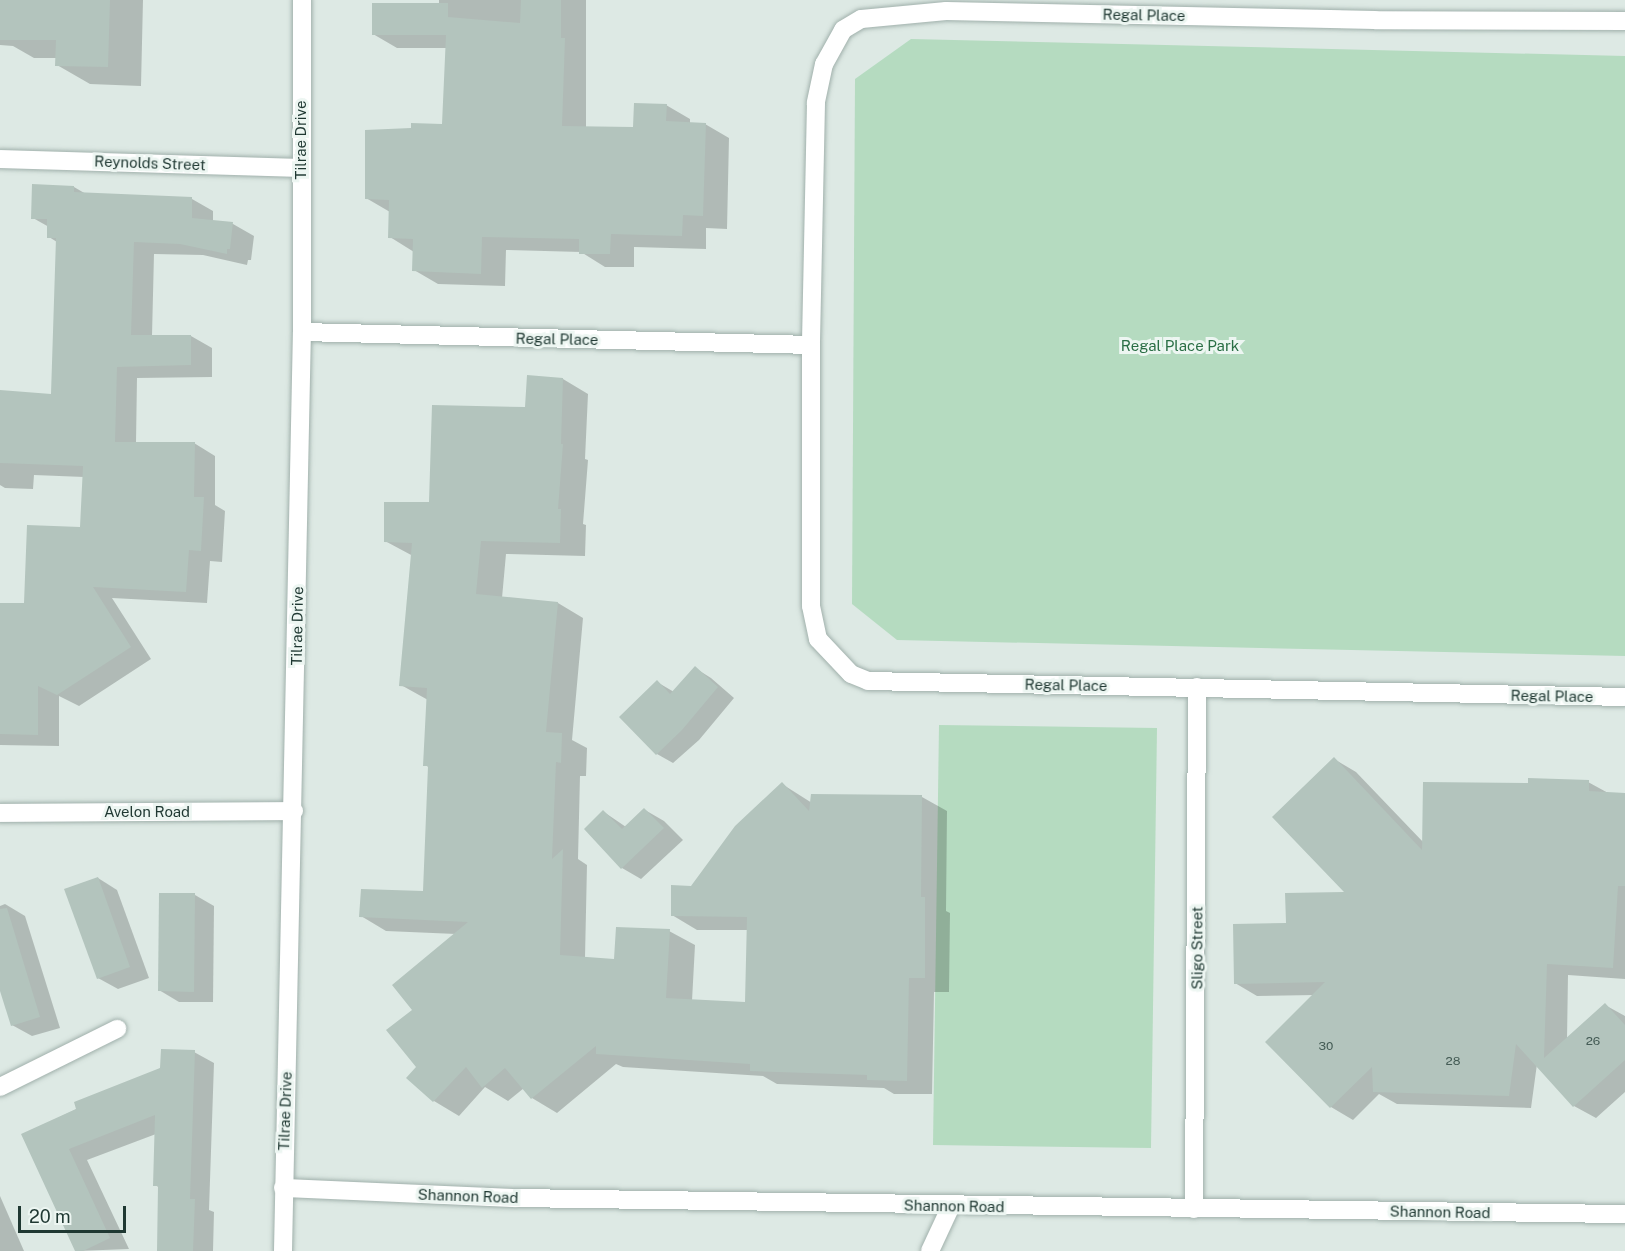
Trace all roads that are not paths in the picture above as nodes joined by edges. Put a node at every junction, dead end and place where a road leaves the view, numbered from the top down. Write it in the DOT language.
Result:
graph roads {
  1 [pos="302,0"];
  2 [pos="1625,21"];
  3 [pos="0,159"];
  4 [pos="301,168"];
  5 [pos="302,332"];
  6 [pos="811,345"];
  7 [pos="1197,687"];
  8 [pos="1625,697"];
  9 [pos="294,811"];
  10 [pos="0,813"];
  11 [pos="117,1029"];
  12 [pos="0,1087"];
  13 [pos="283,1188"];
  14 [pos="951,1206"];
  15 [pos="1194,1209"];
  16 [pos="1625,1214"];
  17 [pos="283,1251"];
  18 [pos="930,1251"];
  1 -- 4 [label="street, Tilrae Drive"];
  2 -- 6 [label="street, Regal Place"];
  3 -- 4 [label="street, Reynolds Street"];
  4 -- 5 [label="street, Tilrae Drive"];
  5 -- 6 [label="street, Regal Place"];
  5 -- 9 [label="street, Tilrae Drive"];
  6 -- 7 [label="street, Regal Place"];
  7 -- 8 [label="street, Regal Place"];
  7 -- 15 [label="street, Sligo Street"];
  9 -- 10 [label="street, Avelon Road"];
  9 -- 13 [label="street, Tilrae Drive"];
  11 -- 12 [label="street"];
  13 -- 14 [label="street, Shannon Road"];
  13 -- 17 [label="street, Tilrae Drive"];
  14 -- 15 [label="street, Shannon Road"];
  14 -- 18 [label="street"];
  15 -- 16 [label="street, Shannon Road"];
}
